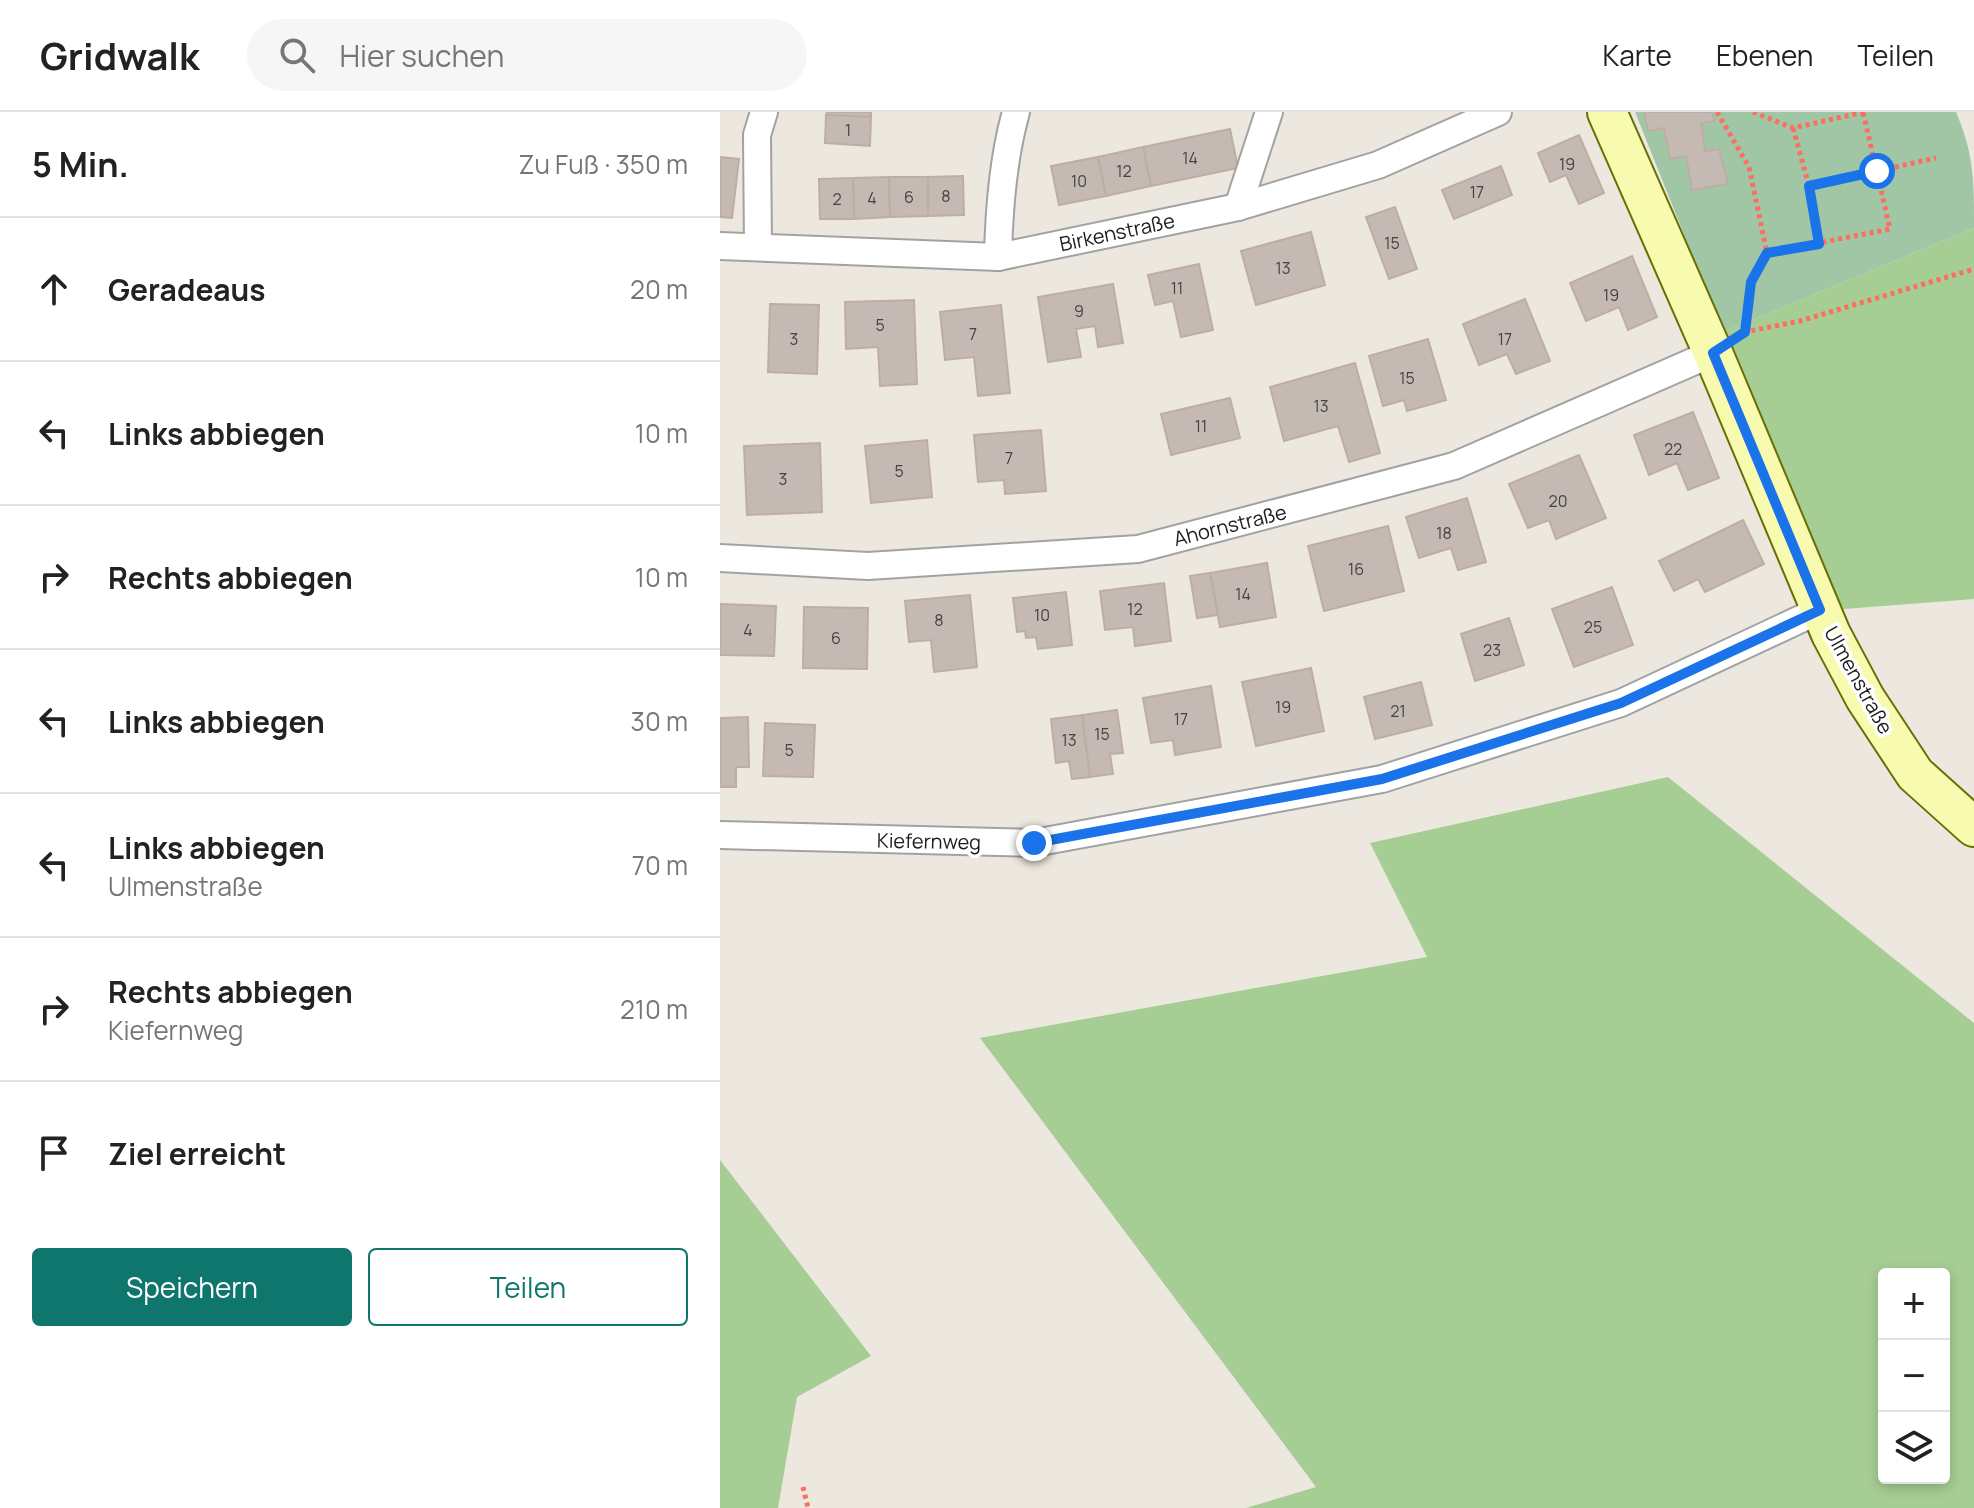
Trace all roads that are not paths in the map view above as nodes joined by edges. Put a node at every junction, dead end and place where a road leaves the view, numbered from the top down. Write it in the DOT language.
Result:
graph roads {
  1 [pos="764,112"];
  2 [pos="1016,112"];
  3 [pos="1269,112"];
  4 [pos="1498,112"];
  5 [pos="1607,112"];
  6 [pos="1238,207"];
  7 [pos="720,246"];
  8 [pos="758,247"];
  9 [pos="998,257"];
  10 [pos="1713,353"];
  11 [pos="720,558"];
  12 [pos="1820,610"];
  13 [pos="1974,827"];
  14 [pos="720,835"];
  1 -- 8 [label="street"];
  2 -- 9 [label="street"];
  3 -- 6 [label="street"];
  4 -- 6 [label="street, Birkenstraße"];
  5 -- 10 [label="street, Ulmenstraße"];
  6 -- 9 [label="street, Birkenstraße"];
  7 -- 8 [label="street, Birkenstraße"];
  8 -- 9 [label="street, Birkenstraße"];
  10 -- 11 [label="street, Ahornstraße"];
  10 -- 12 [label="street, Ulmenstraße"];
  12 -- 13 [label="street, Ulmenstraße"];
  12 -- 14 [label="street, Kiefernweg"];
}
